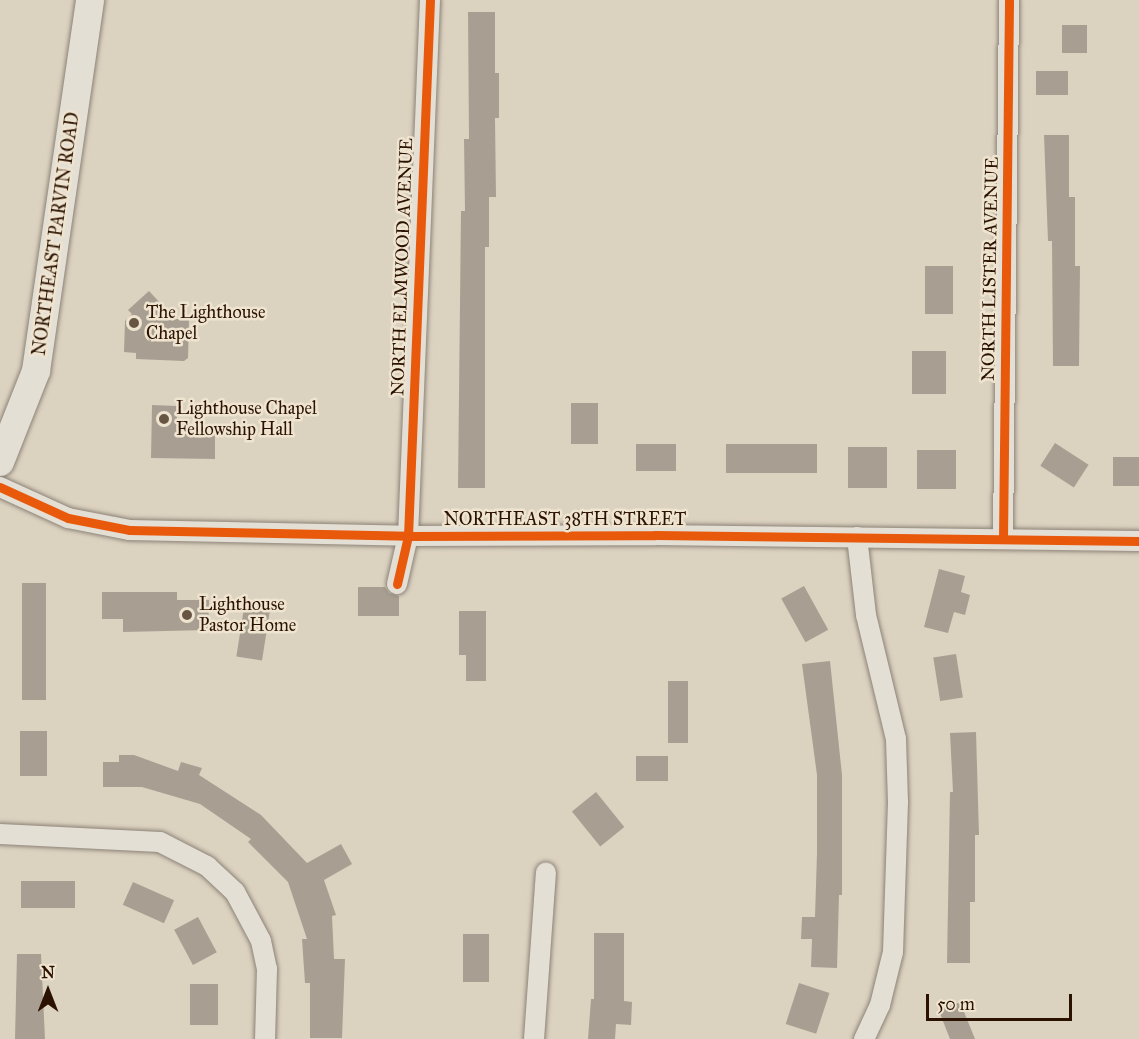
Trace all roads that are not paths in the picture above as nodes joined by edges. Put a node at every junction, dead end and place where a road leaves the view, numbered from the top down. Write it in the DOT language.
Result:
graph roads {
  1 [pos="90,0"];
  2 [pos="430,0"];
  3 [pos="1009,0"];
  4 [pos="0,462"];
  5 [pos="0,487"];
  6 [pos="408,536"];
  7 [pos="857,537"];
  8 [pos="1003,539"];
  9 [pos="1139,541"];
  10 [pos="397,584"];
  11 [pos="0,834"];
  12 [pos="546,872"];
  13 [pos="265,1039"];
  14 [pos="534,1039"];
  15 [pos="864,1039"];
  1 -- 4 [label="main road, NORTHEAST PARVIN ROAD"];
  2 -- 6 [label="street, NORTH ELMWOOD AVENUE"];
  3 -- 8 [label="street, NORTH LISTER AVENUE"];
  5 -- 6 [label="street, NORTHEAST 38TH STREET"];
  6 -- 7 [label="street, NORTHEAST 38TH STREET"];
  6 -- 10 [label="street, NORTH ELMWOOD AVENUE"];
  7 -- 8 [label="street, NORTHEAST 38TH STREET"];
  7 -- 15 [label="street"];
  8 -- 9 [label="street, NORTHEAST 38TH STREET"];
  11 -- 13 [label="street"];
  12 -- 14 [label="street"];
}
